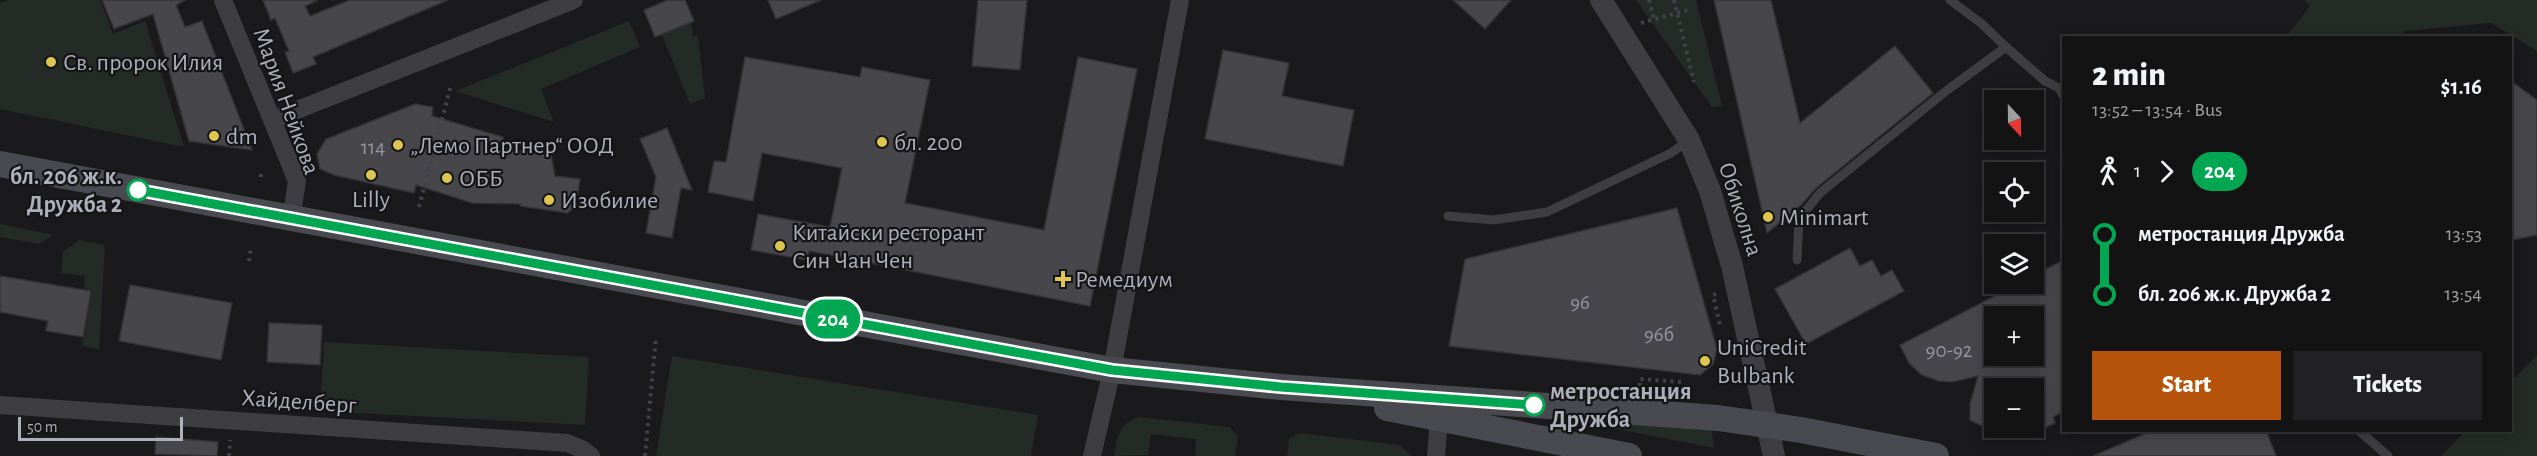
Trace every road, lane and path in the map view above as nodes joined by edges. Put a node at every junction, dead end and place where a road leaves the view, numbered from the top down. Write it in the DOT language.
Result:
graph roads {
  1 [pos="224,0"];
  2 [pos="574,0"];
  3 [pos="1180,0"];
  4 [pos="1601,0"];
  5 [pos="1649,0"];
  6 [pos="1674,0"];
  7 [pos="1950,0"];
  8 [pos="1692,9"];
  9 [pos="1677,13"];
  10 [pos="1654,19"];
  11 [pos="1637,24"];
  12 [pos="2006,47"];
  13 [pos="1694,82"];
  14 [pos="451,86"];
  15 [pos="2062,93"];
  16 [pos="272,120"];
  17 [pos="1689,140"];
  18 [pos="0,164"];
  19 [pos="419,207"];
  20 [pos="1448,216"];
  21 [pos="291,220"];
  22 [pos="251,247"];
  23 [pos="1797,260"];
  24 [pos="249,261"];
  25 [pos="1713,295"];
  26 [pos="1722,331"];
  27 [pos="656,337"];
  28 [pos="1112,370"];
  29 [pos="1681,382"];
  30 [pos="1640,386"];
  31 [pos="1281,387"];
  32 [pos="0,405"];
  33 [pos="1439,419"];
  34 [pos="1767,424"];
  35 [pos="2360,432"];
  36 [pos="591,456"];
  37 [pos="645,456"];
  38 [pos="1092,456"];
  39 [pos="1436,456"];
  40 [pos="1629,456"];
  41 [pos="1774,456"];
  42 [pos="1936,456"];
  43 [pos="2388,456"];
  1 -- 16 [label="street, Мария Нейкова"];
  2 -- 16 [label="street"];
  3 -- 28 [label="street"];
  4 -- 17 [label="street, Обиколна"];
  5 -- 10 [label="path"];
  6 -- 9 [label="path"];
  7 -- 12 [label="lane"];
  8 -- 9 [label="path"];
  9 -- 10 [label="path"];
  9 -- 13 [label="path"];
  10 -- 11 [label="path"];
  12 -- 15 [label="lane"];
  12 -- 23 [label="lane"];
  14 -- 19 [label="path"];
  16 -- 21 [label="street, Мария Нейкова"];
  17 -- 20 [label="lane"];
  17 -- 34 [label="street, Обиколна"];
  18 -- 21 [label="main road"];
  21 -- 28 [label="main road"];
  22 -- 24 [label="path"];
  25 -- 26 [label="path"];
  27 -- 37 [label="path"];
  28 -- 31 [label="main road"];
  28 -- 38 [label="street"];
  29 -- 30 [label="path"];
  31 -- 33 [label="main road"];
  31 -- 34 [label="main road"];
  32 -- 36 [label="street, Хайделберг"];
  33 -- 39 [label="street"];
  33 -- 40 [label="main road"];
  34 -- 41 [label="street, Обиколна"];
  34 -- 42 [label="main road"];
  35 -- 43 [label="lane"];
}
